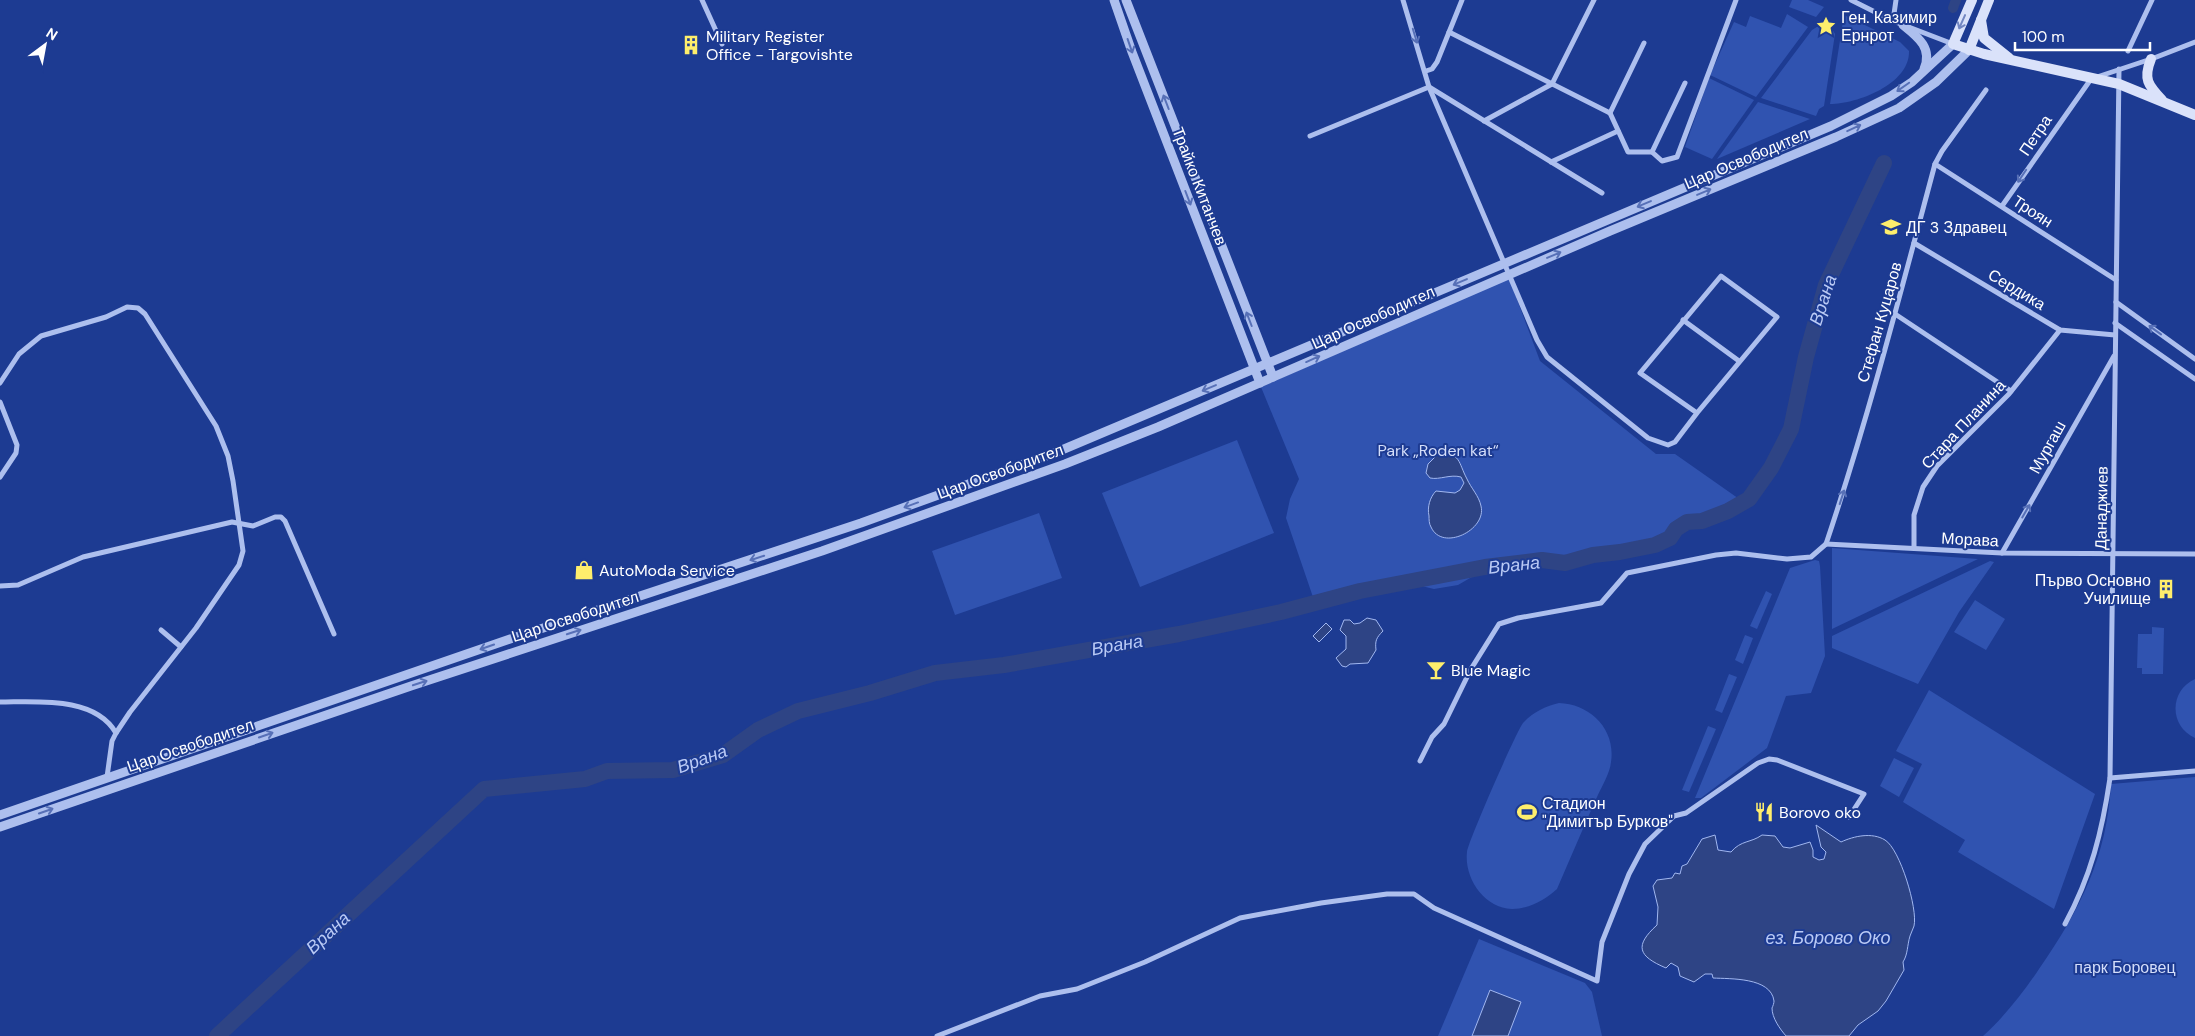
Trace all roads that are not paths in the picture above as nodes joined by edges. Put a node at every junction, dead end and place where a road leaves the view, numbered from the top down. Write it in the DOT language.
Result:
graph roads {
  1 [pos="702,0"];
  2 [pos="1114,0"];
  3 [pos="1126,0"];
  4 [pos="1403,0"];
  5 [pos="1462,0"];
  6 [pos="1594,0"];
  7 [pos="1736,0"];
  8 [pos="1851,0"];
  9 [pos="1896,0"];
  10 [pos="1972,0"];
  11 [pos="1989,0"];
  12 [pos="2152,0"];
  13 [pos="1981,20"];
  14 [pos="1893,21"];
  15 [pos="1903,25"];
  16 [pos="1449,32"];
  17 [pos="2195,42"];
  18 [pos="1644,43"];
  19 [pos="722,44"];
  20 [pos="1953,44"];
  21 [pos="1969,50"];
  22 [pos="2128,51"];
  23 [pos="2152,59"];
  24 [pos="2014,61"];
  25 [pos="2119,69"];
  26 [pos="1426,71"];
  27 [pos="1923,71"];
  28 [pos="2091,78"];
  29 [pos="1685,83"];
  30 [pos="1552,84"];
  31 [pos="2119,84"];
  32 [pos="1430,86"];
  33 [pos="1986,90"];
  34 [pos="2164,103"];
  35 [pos="1610,113"];
  36 [pos="2195,115"];
  37 [pos="1484,121"];
  38 [pos="1618,131"];
  39 [pos="1310,136"];
  40 [pos="1652,152"];
  41 [pos="1551,162"];
  42 [pos="1935,164"];
  43 [pos="1602,193"];
  44 [pos="2002,206"];
  45 [pos="1914,243"];
  46 [pos="1505,263"];
  47 [pos="1510,274"];
  48 [pos="2116,280"];
  49 [pos="2116,302"];
  50 [pos="1895,314"];
  51 [pos="1684,320"];
  52 [pos="2115,323"];
  53 [pos="2060,330"];
  54 [pos="2115,335"];
  55 [pos="2115,353"];
  56 [pos="2195,359"];
  57 [pos="1739,361"];
  58 [pos="1267,364"];
  59 [pos="1254,370"];
  60 [pos="1273,377"];
  61 [pos="2195,379"];
  62 [pos="0,382"];
  63 [pos="1260,383"];
  64 [pos="2012,391"];
  65 [pos="0,402"];
  66 [pos="1697,413"];
  67 [pos="0,477"];
  68 [pos="240,524"];
  69 [pos="1826,544"];
  70 [pos="1914,548"];
  71 [pos="2002,553"];
  72 [pos="2113,553"];
  73 [pos="2195,554"];
  74 [pos="0,586"];
  75 [pos="161,630"];
  76 [pos="334,634"];
  77 [pos="181,647"];
  78 [pos="0,702"];
  79 [pos="116,733"];
  80 [pos="1420,761"];
  81 [pos="2195,771"];
  82 [pos="107,777"];
  83 [pos="2110,778"];
  84 [pos="0,815"];
  85 [pos="1849,817"];
  86 [pos="0,827"];
  87 [pos="2064,924"];
  88 [pos="937,1036"];
  1 -- 19 [label="street"];
  2 -- 59 [label="street, Трайко Китанчев, one-way"];
  58 -- 3 [label="street, Трайко Китанчев, one-way"];
  4 -- 26 [label="street, one-way"];
  5 -- 16 [label="street"];
  6 -- 30 [label="street"];
  7 -- 40 [label="street"];
  8 -- 14 [label="street"];
  9 -- 14 [label="street"];
  10 -- 20 [label="main road, one-way"];
  11 -- 13 [label="main road"];
  12 -- 22 [label="street"];
  13 -- 21 [label="main road"];
  13 -- 24 [label="main road"];
  14 -- 15 [label="street"];
  15 -- 20 [label="street"];
  15 -- 27 [label="street"];
  16 -- 26 [label="street"];
  16 -- 30 [label="street"];
  17 -- 23 [label="street"];
  18 -- 35 [label="street"];
  20 -- 21 [label="main road"];
  20 -- 27 [label="street, Цар Освободител"];
  21 -- 24 [label="main road"];
  47 -- 21 [label="street, Цар Освободител, one-way"];
  23 -- 25 [label="street"];
  23 -- 34 [label="main road"];
  24 -- 28 [label="main road"];
  25 -- 28 [label="street"];
  25 -- 31 [label="street, Данаджиев"];
  26 -- 32 [label="street"];
  27 -- 46 [label="street, Цар Освободител, one-way"];
  28 -- 31 [label="main road"];
  28 -- 44 [label="street, Петра, one-way"];
  29 -- 40 [label="street"];
  30 -- 35 [label="street"];
  30 -- 37 [label="street"];
  31 -- 34 [label="main road"];
  31 -- 48 [label="street, Данаджиев"];
  32 -- 37 [label="street"];
  32 -- 39 [label="street"];
  32 -- 46 [label="street"];
  33 -- 42 [label="street, Стефан Куцаров"];
  34 -- 36 [label="main road"];
  35 -- 38 [label="street"];
  37 -- 41 [label="street"];
  38 -- 40 [label="street"];
  38 -- 41 [label="street"];
  41 -- 43 [label="street"];
  42 -- 44 [label="street, Троян"];
  42 -- 45 [label="street, Стефан Куцаров"];
  44 -- 48 [label="street, Троян"];
  45 -- 50 [label="street, Стефан Куцаров"];
  45 -- 53 [label="street, Сердика"];
  46 -- 47 [label="street"];
  46 -- 58 [label="street, Цар Освободител, one-way"];
  60 -- 47 [label="street, Цар Освободител, one-way"];
  47 -- 66 [label="street"];
  48 -- 49 [label="street, Данаджиев"];
  49 -- 52 [label="street, Данаджиев"];
  56 -- 49 [label="street, one-way"];
  50 -- 64 [label="street"];
  69 -- 50 [label="street, Стефан Куцаров, one-way"];
  51 -- 57 [label="street"];
  51 -- 57 [label="street"];
  51 -- 66 [label="street"];
  52 -- 54 [label="street, Данаджиев"];
  52 -- 61 [label="street"];
  53 -- 54 [label="street, Сердика"];
  53 -- 64 [label="street, Стара Планина"];
  54 -- 55 [label="street, Данаджиев"];
  71 -- 55 [label="street, Мургаш, one-way"];
  55 -- 72 [label="street, Данаджиев"];
  57 -- 66 [label="street"];
  58 -- 59 [label="street, Цар Освободител"];
  58 -- 60 [label="street, Трайко Китанчев"];
  59 -- 63 [label="street, Трайко Китанчев"];
  59 -- 82 [label="street, Цар Освободител, one-way"];
  60 -- 63 [label="street, Цар Освободител"];
  62 -- 68 [label="street"];
  86 -- 63 [label="street, Цар Освободител, one-way"];
  64 -- 70 [label="street, Стара Планина"];
  65 -- 67 [label="street"];
  68 -- 74 [label="street"];
  68 -- 76 [label="street"];
  68 -- 77 [label="street"];
  69 -- 70 [label="street, Морава"];
  69 -- 80 [label="street"];
  70 -- 71 [label="street, Морава"];
  71 -- 72 [label="street, Морава"];
  72 -- 73 [label="street, Морава"];
  72 -- 83 [label="street, Данаджиев"];
  75 -- 77 [label="street"];
  77 -- 79 [label="street"];
  78 -- 79 [label="street"];
  79 -- 82 [label="street"];
  81 -- 83 [label="street"];
  82 -- 84 [label="street, Цар Освободител"];
  83 -- 87 [label="street, Данаджиев"];
  85 -- 88 [label="street"];
}
